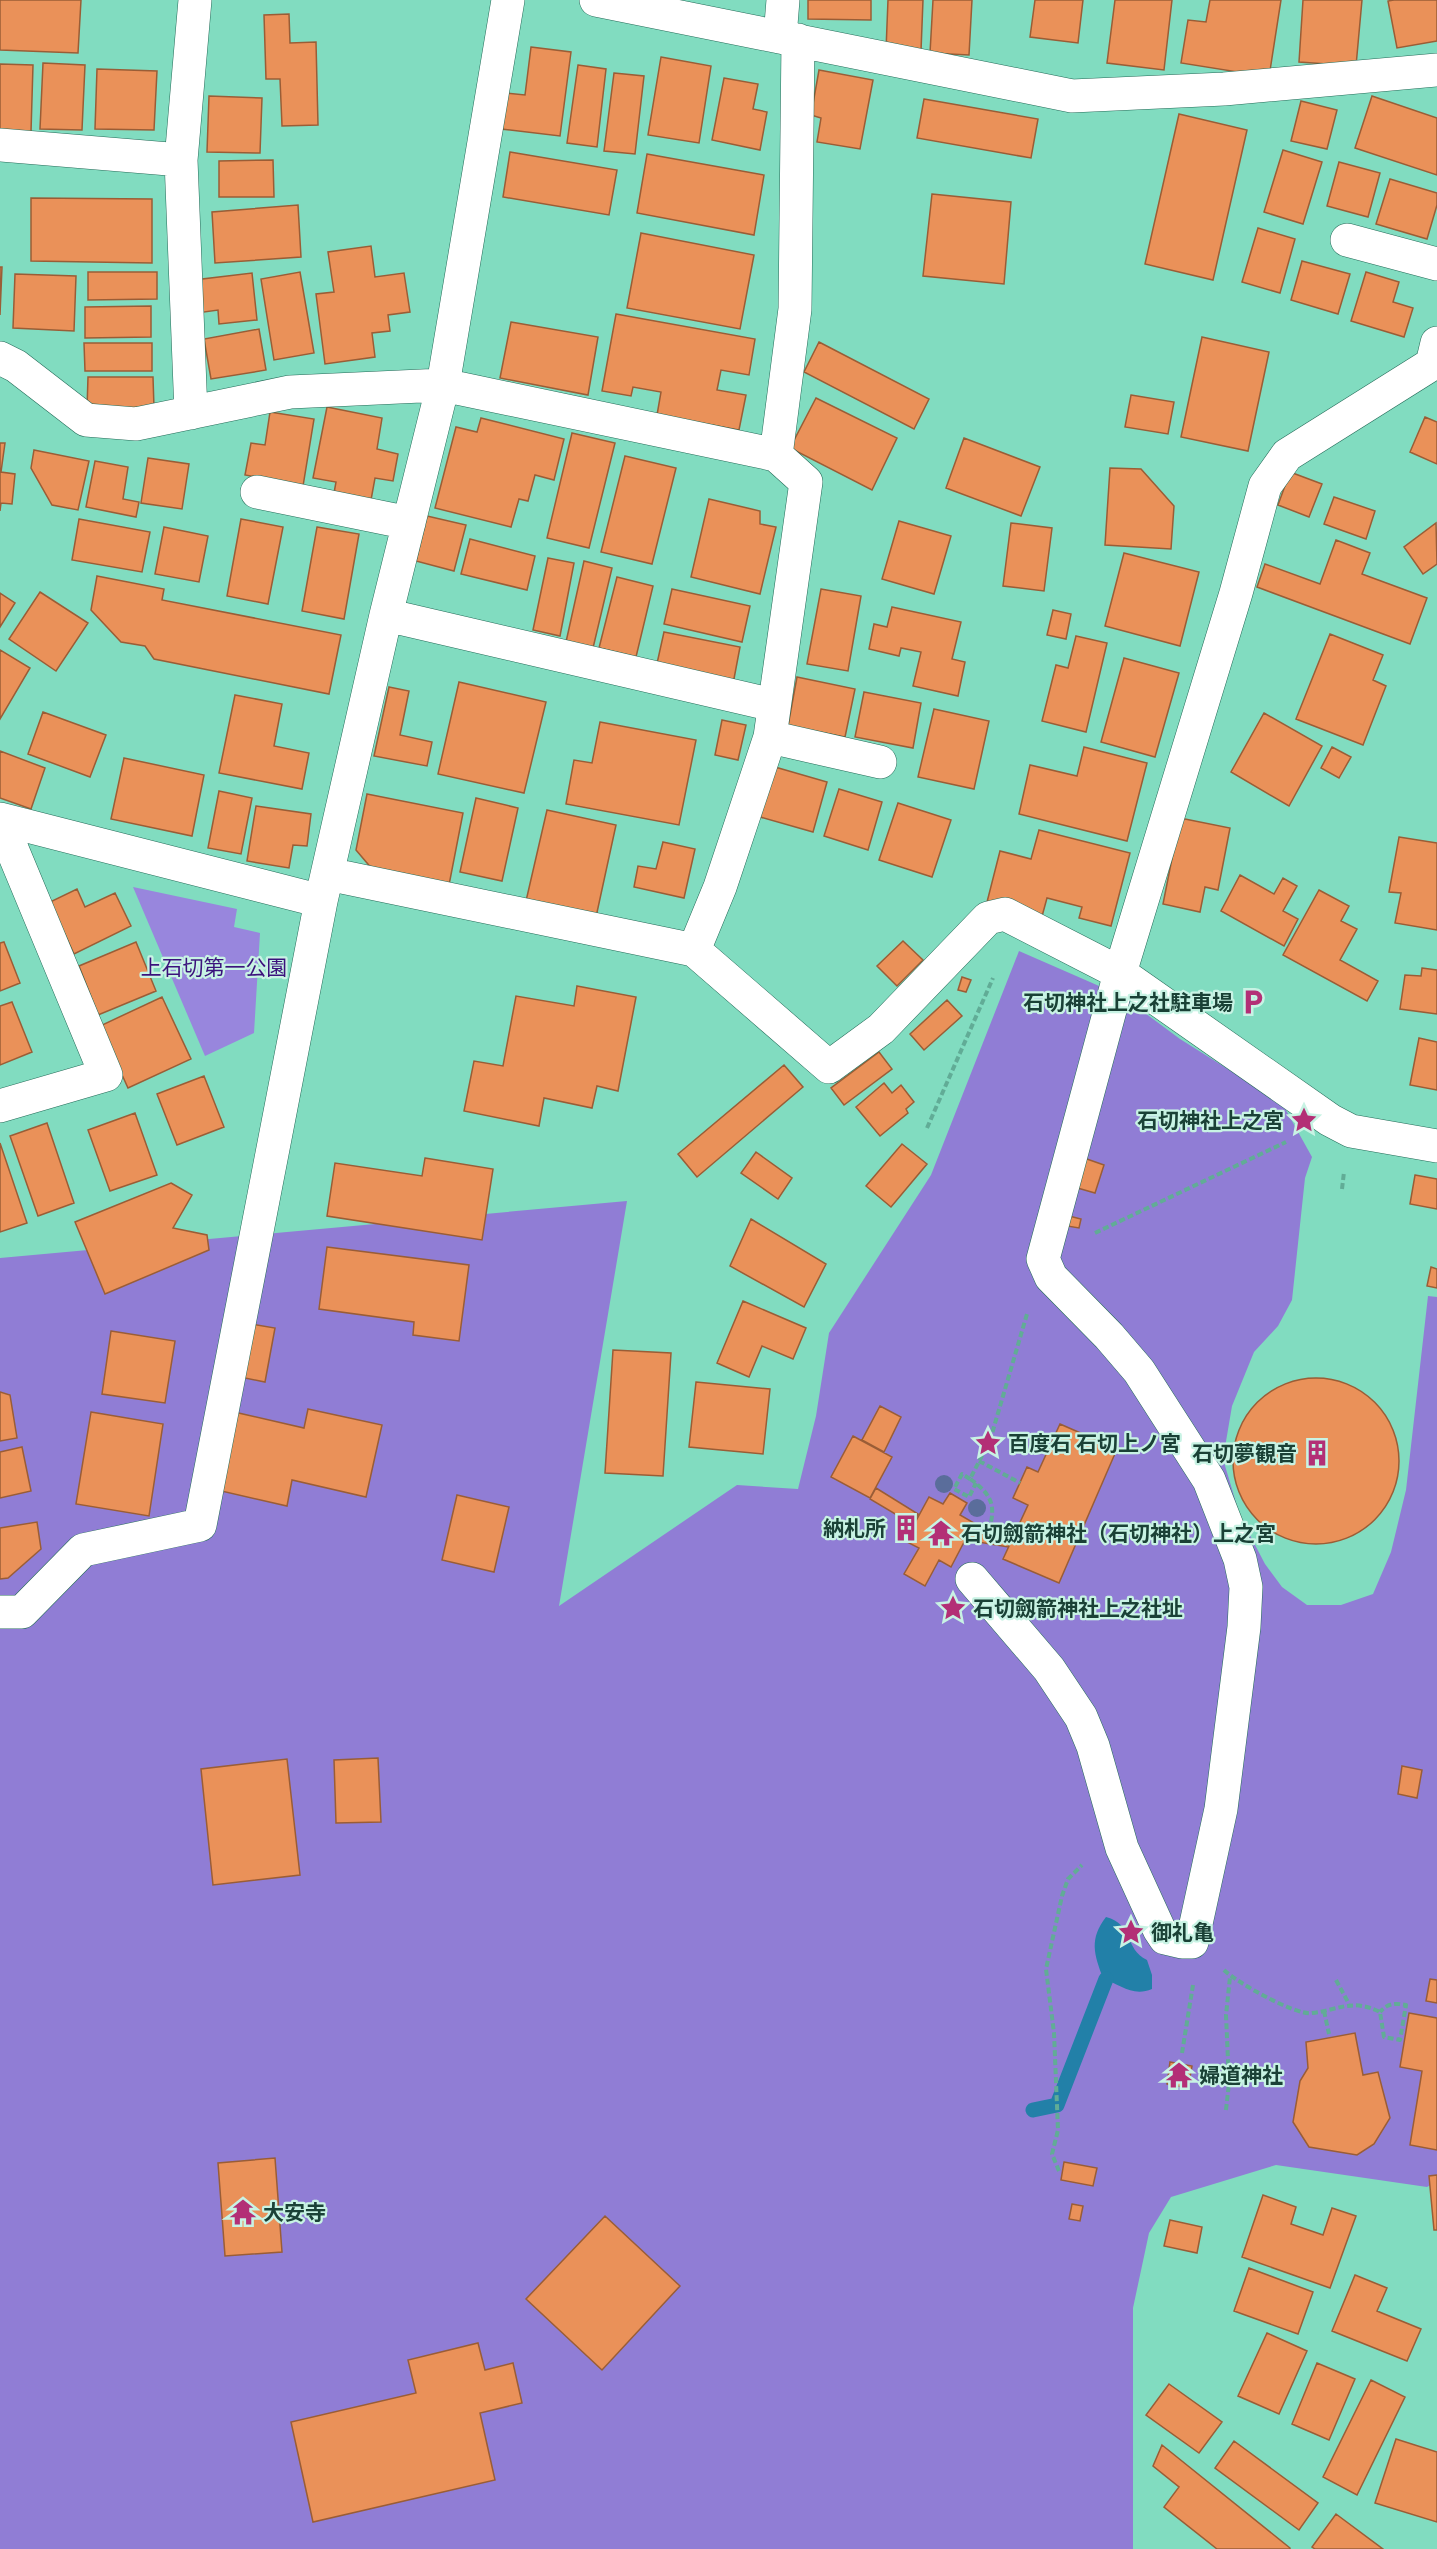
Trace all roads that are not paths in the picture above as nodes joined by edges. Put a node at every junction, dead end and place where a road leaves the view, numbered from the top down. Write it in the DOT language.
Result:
graph roads {
  1 [pos="195,0"];
  2 [pos="508,0"];
  3 [pos="596,0"];
  4 [pos="783,0"];
  5 [pos="789,38"];
  6 [pos="1437,70"];
  7 [pos="0,145"];
  8 [pos="181,160"];
  9 [pos="1347,240"];
  10 [pos="1437,264"];
  11 [pos="1437,343"];
  12 [pos="0,358"];
  13 [pos="443,385"];
  14 [pos="191,413"];
  15 [pos="776,455"];
  16 [pos="257,492"];
  17 [pos="409,523"];
  18 [pos="386,615"];
  19 [pos="773,705"];
  20 [pos="770,737"];
  21 [pos="880,762"];
  22 [pos="0,820"];
  23 [pos="324,887"];
  24 [pos="694,950"];
  25 [pos="1120,973"];
  26 [pos="0,1106"];
  27 [pos="1437,1146"];
  28 [pos="972,1580"];
  29 [pos="0,1612"];
  1 -- 8 [label="street"];
  2 -- 13 [label="street"];
  3 -- 5 [label="street"];
  4 -- 5 [label="street"];
  5 -- 6 [label="street"];
  5 -- 15 [label="street"];
  7 -- 8 [label="street"];
  8 -- 14 [label="street"];
  9 -- 10 [label="street"];
  11 -- 25 [label="street"];
  12 -- 14 [label="street"];
  13 -- 14 [label="street"];
  13 -- 15 [label="street"];
  13 -- 17 [label="street"];
  15 -- 19 [label="street"];
  16 -- 17 [label="street"];
  17 -- 18 [label="street"];
  18 -- 19 [label="street"];
  18 -- 23 [label="street"];
  19 -- 20 [label="street"];
  20 -- 21 [label="street"];
  20 -- 24 [label="street"];
  22 -- 23 [label="street"];
  22 -- 26 [label="street"];
  23 -- 24 [label="street"];
  23 -- 29 [label="street"];
  24 -- 25 [label="street"];
  25 -- 27 [label="street"];
  25 -- 28 [label="street"];
}
